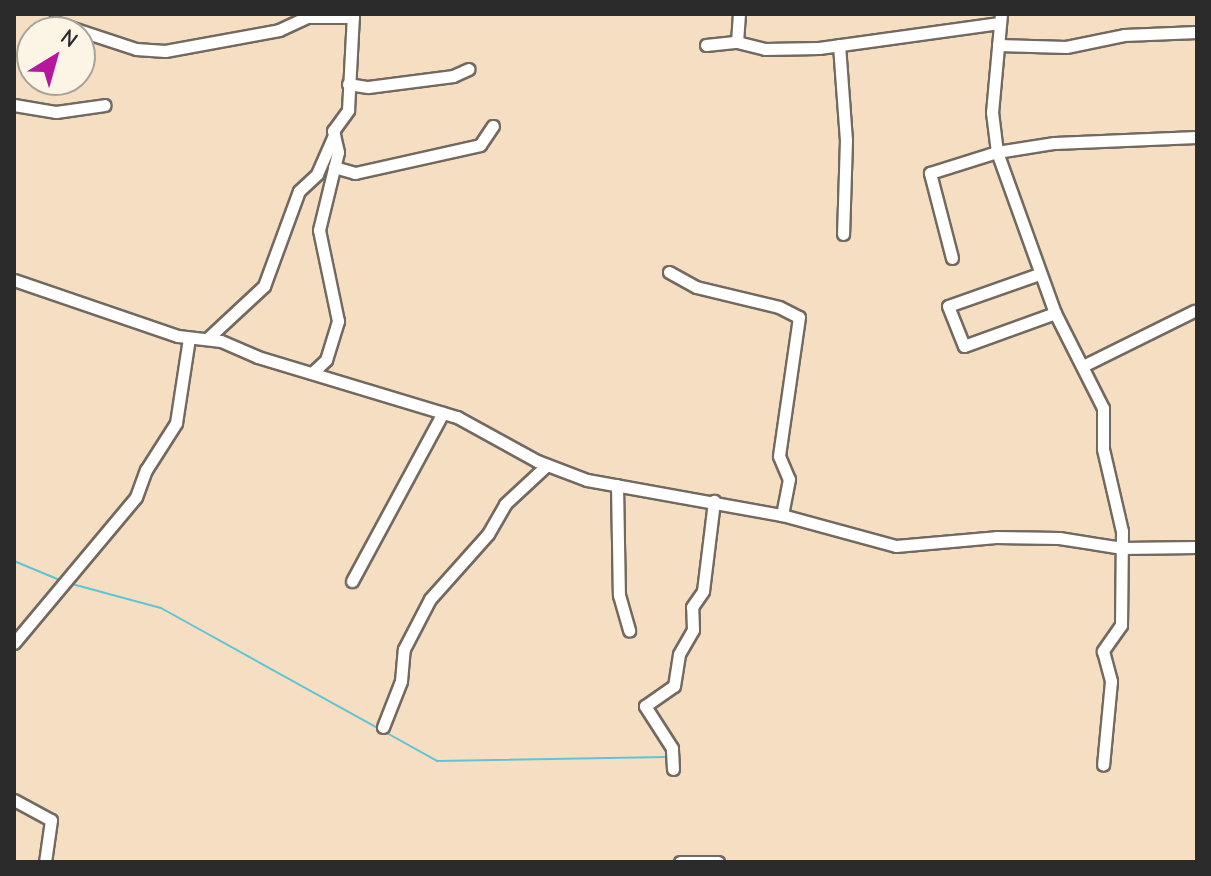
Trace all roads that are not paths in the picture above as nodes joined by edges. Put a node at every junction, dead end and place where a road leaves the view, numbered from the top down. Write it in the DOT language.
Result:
graph roads {
  1 [pos="739,14"];
  2 [pos="353,15"];
  3 [pos="1000,19"];
  4 [pos="1197,32"];
  5 [pos="96,36"];
  6 [pos="737,42"];
  7 [pos="706,45"];
  8 [pos="839,45"];
  9 [pos="998,45"];
  10 [pos="469,69"];
  11 [pos="348,84"];
  12 [pos="14,105"];
  13 [pos="105,105"];
  14 [pos="493,126"];
  15 [pos="334,135"];
  16 [pos="1197,137"];
  17 [pos="997,152"];
  18 [pos="334,167"];
  19 [pos="843,234"];
  20 [pos="952,258"];
  21 [pos="669,272"];
  22 [pos="1039,274"];
  23 [pos="14,280"];
  24 [pos="1194,311"];
  25 [pos="1055,313"];
  26 [pos="226,323"];
  27 [pos="189,338"];
  28 [pos="207,339"];
  29 [pos="228,344"];
  30 [pos="1085,365"];
  31 [pos="312,373"];
  32 [pos="443,413"];
  33 [pos="547,465"];
  34 [pos="617,485"];
  35 [pos="714,501"];
  36 [pos="782,515"];
  37 [pos="1197,547"];
  38 [pos="1122,548"];
  39 [pos="352,581"];
  40 [pos="629,631"];
  41 [pos="14,643"];
  42 [pos="383,727"];
  43 [pos="1103,765"];
  44 [pos="673,769"];
  45 [pos="14,800"];
  46 [pos="45,862"];
  47 [pos="680,862"];
  48 [pos="718,862"];
  1 -- 6 [label="street"];
  2 -- 5 [label="street"];
  2 -- 11 [label="street"];
  3 -- 8 [label="street"];
  3 -- 9 [label="street"];
  4 -- 9 [label="street"];
  6 -- 7 [label="street"];
  6 -- 8 [label="street"];
  8 -- 19 [label="street"];
  9 -- 17 [label="street"];
  10 -- 11 [label="street"];
  11 -- 15 [label="street"];
  12 -- 13 [label="street"];
  14 -- 18 [label="street"];
  15 -- 18 [label="street"];
  15 -- 26 [label="street"];
  16 -- 17 [label="street"];
  17 -- 20 [label="street"];
  17 -- 22 [label="street"];
  18 -- 31 [label="street"];
  21 -- 36 [label="street"];
  22 -- 25 [label="street"];
  22 -- 25 [label="street"];
  23 -- 27 [label="street"];
  24 -- 30 [label="street"];
  25 -- 30 [label="street"];
  26 -- 28 [label="street"];
  26 -- 29 [label="street"];
  27 -- 28 [label="street"];
  27 -- 41 [label="street"];
  28 -- 29 [label="street"];
  29 -- 31 [label="street"];
  30 -- 38 [label="street"];
  31 -- 32 [label="street"];
  32 -- 33 [label="street"];
  32 -- 39 [label="street"];
  33 -- 34 [label="street"];
  33 -- 42 [label="street"];
  34 -- 35 [label="street"];
  34 -- 40 [label="street"];
  35 -- 36 [label="street"];
  35 -- 44 [label="street"];
  36 -- 38 [label="street"];
  37 -- 38 [label="street"];
  38 -- 43 [label="street"];
  45 -- 46 [label="street"];
  47 -- 48 [label="street"];
}
